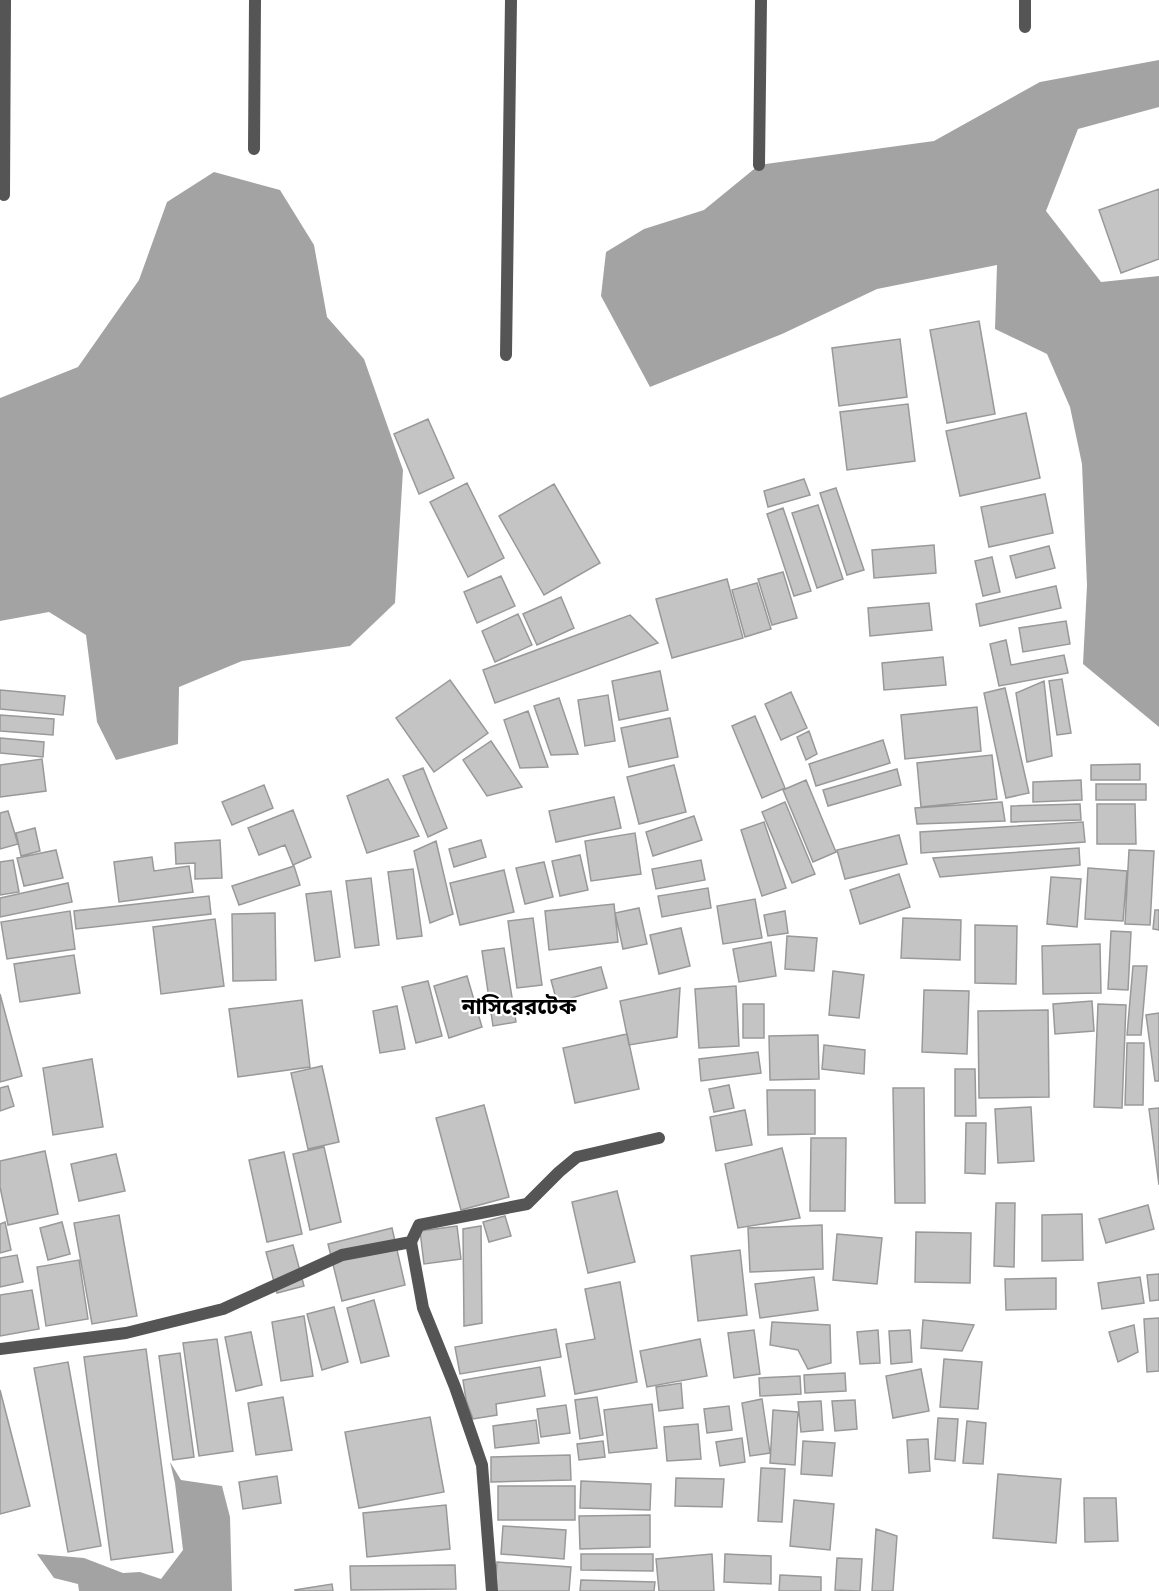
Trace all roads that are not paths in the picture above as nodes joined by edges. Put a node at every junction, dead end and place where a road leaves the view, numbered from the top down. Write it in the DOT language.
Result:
graph roads {
  1 [pos="5,0"];
  2 [pos="255,0"];
  3 [pos="510,0"];
  4 [pos="761,0"];
  5 [pos="1025,0"];
  6 [pos="1025,27"];
  7 [pos="254,149"];
  8 [pos="759,165"];
  9 [pos="4,195"];
  10 [pos="506,355"];
  11 [pos="659,1138"];
  12 [pos="411,1242"];
  13 [pos="0,1349"];
  14 [pos="492,1591"];
  1 -- 9 [label="street"];
  2 -- 7 [label="street"];
  3 -- 10 [label="street"];
  4 -- 8 [label="street"];
  5 -- 6 [label="street"];
  11 -- 12 [label="street"];
  12 -- 13 [label="street"];
  12 -- 14 [label="street"];
}
